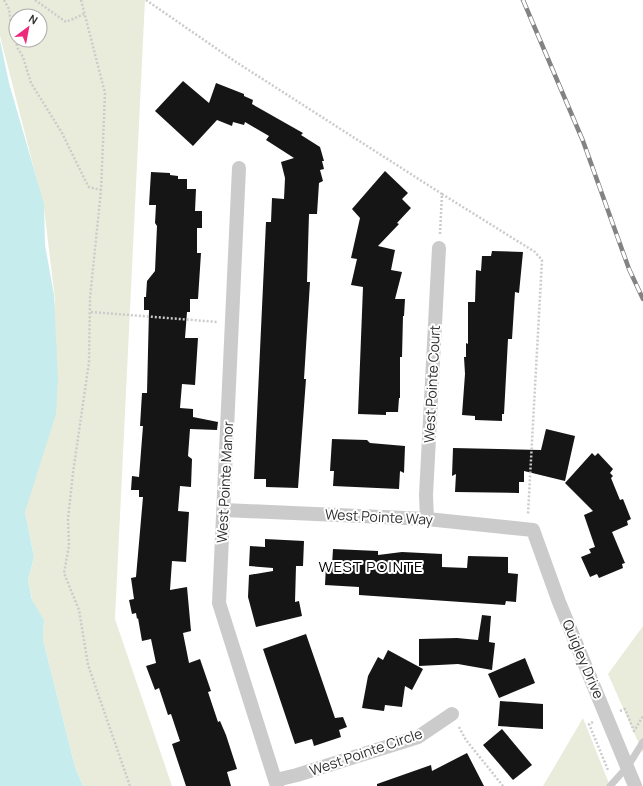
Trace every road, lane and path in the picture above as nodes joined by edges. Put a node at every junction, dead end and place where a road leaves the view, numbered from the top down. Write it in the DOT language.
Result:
graph roads {
  1 [pos="35,0"];
  2 [pos="81,0"];
  3 [pos="146,0"];
  4 [pos="84,14"];
  5 [pos="18,48"];
  6 [pos="239,168"];
  7 [pos="101,190"];
  8 [pos="442,194"];
  9 [pos="439,248"];
  10 [pos="91,312"];
  11 [pos="232,323"];
  12 [pos="224,510"];
  13 [pos="427,519"];
  14 [pos="530,530"];
  15 [pos="620,711"];
  16 [pos="452,714"];
  17 [pos="643,716"];
  18 [pos="592,722"];
  19 [pos="643,742"];
  20 [pos="628,766"];
  21 [pos="604,775"];
  22 [pos="276,783"];
  23 [pos="130,786"];
  24 [pos="503,786"];
  25 [pos="610,786"];
  26 [pos="636,786"];
  1 -- 4 [label="path"];
  2 -- 4 [label="path"];
  3 -- 8 [label="path"];
  4 -- 7 [label="path"];
  5 -- 7 [label="path"];
  6 -- 11 [label="street, West Pointe Manor"];
  7 -- 10 [label="path"];
  8 -- 9 [label="path"];
  8 -- 14 [label="path"];
  9 -- 13 [label="street, West Pointe Court"];
  10 -- 11 [label="path"];
  10 -- 23 [label="path"];
  11 -- 12 [label="street, West Pointe Manor"];
  12 -- 13 [label="street, West Pointe Way"];
  12 -- 22 [label="street, West Pointe Manor"];
  13 -- 14 [label="street, West Pointe Way"];
  14 -- 20 [label="street, Quigley Drive"];
  15 -- 17 [label="path"];
  16 -- 22 [label="street, West Pointe Circle"];
  16 -- 24 [label="path"];
  18 -- 21 [label="path"];
  19 -- 20 [label="lane"];
  20 -- 25 [label="lane"];
  20 -- 26 [label="street, Quigley Drive"];
}
